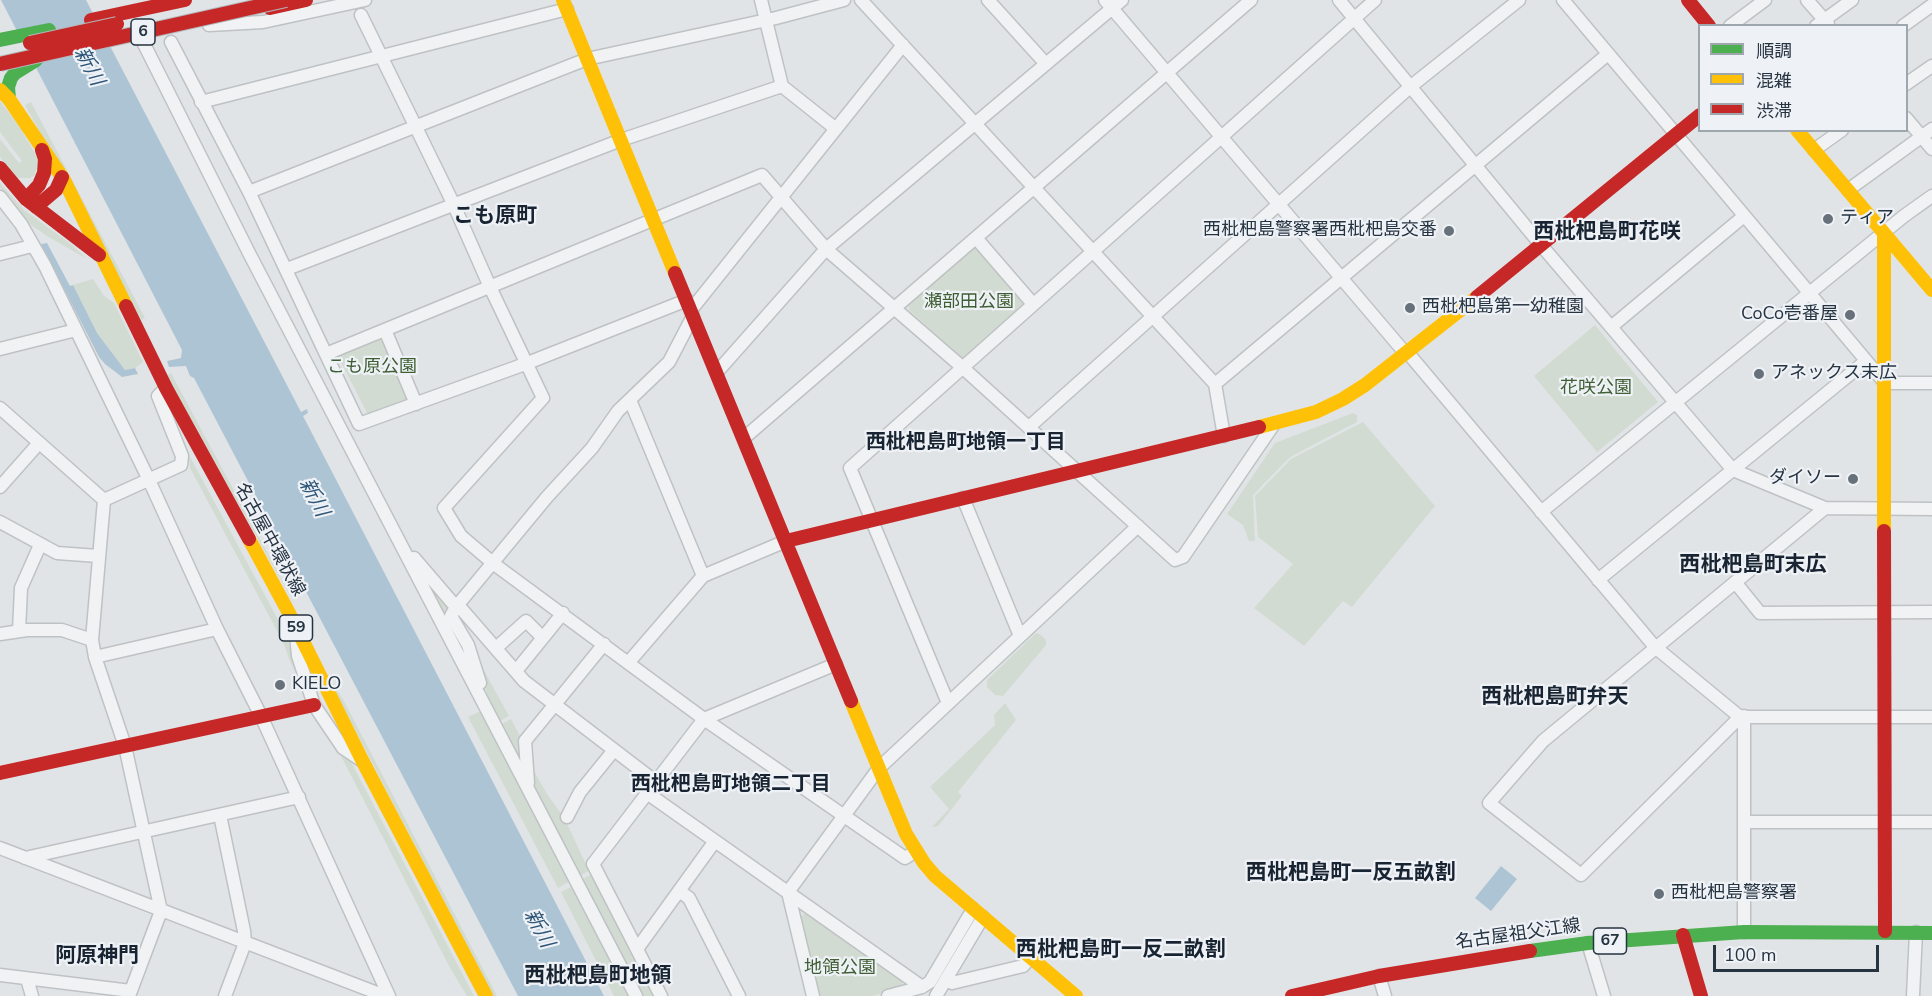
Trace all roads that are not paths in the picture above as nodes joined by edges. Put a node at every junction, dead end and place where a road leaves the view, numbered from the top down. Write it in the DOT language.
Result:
graph roads {
  1 [pos="169,0"];
  2 [pos="286,0"];
  3 [pos="306,0"];
  4 [pos="364,0"];
  5 [pos="761,0"];
  6 [pos="844,0"];
  7 [pos="861,0"];
  8 [pos="988,0"];
  9 [pos="1251,0"];
  10 [pos="1339,0"];
  11 [pos="1374,0"];
  12 [pos="1519,0"];
  13 [pos="1563,0"];
  14 [pos="1688,0"];
  15 [pos="1765,0"];
  16 [pos="1807,0"];
  17 [pos="1852,0"];
  18 [pos="191,3"];
  19 [pos="1113,3"];
  20 [pos="565,4"];
  21 [pos="1932,5"];
  22 [pos="124,9"];
  23 [pos="144,9"];
  24 [pos="361,15"];
  25 [pos="1354,18"];
  26 [pos="766,20"];
  27 [pos="1707,24"];
  28 [pos="1733,24"];
  29 [pos="1823,24"];
  30 [pos="1906,24"];
  31 [pos="191,26"];
  32 [pos="4,38"];
  33 [pos="134,39"];
  34 [pos="171,42"];
  35 [pos="903,45"];
  36 [pos="0,49"];
  37 [pos="1608,54"];
  38 [pos="382,55"];
  39 [pos="587,59"];
  40 [pos="1046,64"];
  41 [pos="1932,66"];
  42 [pos="7,67"];
  43 [pos="1167,73"];
  44 [pos="1908,83"];
  45 [pos="782,86"];
  46 [pos="1410,87"];
  47 [pos="5,94"];
  48 [pos="201,102"];
  49 [pos="1698,117"];
  50 [pos="1908,119"];
  51 [pos="975,123"];
  52 [pos="416,126"];
  53 [pos="836,129"];
  54 [pos="1799,132"];
  55 [pos="1839,132"];
  56 [pos="1927,133"];
  57 [pos="1676,135"];
  58 [pos="1221,137"];
  59 [pos="621,140"];
  60 [pos="42,149"];
  61 [pos="1932,149"];
  62 [pos="1814,150"];
  63 [pos="1475,166"];
  64 [pos="0,168"];
  65 [pos="62,177"];
  66 [pos="1034,188"];
  67 [pos="1848,190"];
  68 [pos="249,192"];
  69 [pos="1932,196"];
  70 [pos="782,197"];
  71 [pos="0,198"];
  72 [pos="31,203"];
  73 [pos="453,203"];
  74 [pos="1278,205"];
  75 [pos="1744,216"];
  76 [pos="654,220"];
  77 [pos="1884,234"];
  78 [pos="976,238"];
  79 [pos="1541,245"];
  80 [pos="32,246"];
  81 [pos="826,249"];
  82 [pos="1092,251"];
  83 [pos="0,254"];
  84 [pos="105,261"];
  85 [pos="287,269"];
  86 [pos="1341,278"];
  87 [pos="490,287"];
  88 [pos="1932,290"];
  89 [pos="1810,294"];
  90 [pos="1033,304"];
  91 [pos="895,308"];
  92 [pos="690,309"];
  93 [pos="1153,317"];
  94 [pos="1611,327"];
  95 [pos="76,330"];
  96 [pos="385,330"];
  97 [pos="0,349"];
  98 [pos="1407,353"];
  99 [pos="326,354"];
  100 [pos="1866,361"];
  101 [pos="525,364"];
  102 [pos="962,367"];
  103 [pos="717,372"];
  104 [pos="1885,383"];
  105 [pos="1215,384"];
  106 [pos="1932,384"];
  107 [pos="166,388"];
  108 [pos="630,400"];
  109 [pos="1676,403"];
  110 [pos="416,404"];
  111 [pos="0,408"];
  112 [pos="1274,424"];
  113 [pos="1029,427"];
  114 [pos="1224,436"];
  115 [pos="744,438"];
  116 [pos="39,443"];
  117 [pos="1733,470"];
  118 [pos="1077,471"];
  119 [pos="149,480"];
  120 [pos="0,487"];
  121 [pos="963,498"];
  122 [pos="104,500"];
  123 [pos="1825,508"];
  124 [pos="1932,509"];
  125 [pos="1884,510"];
  126 [pos="1542,512"];
  127 [pos="872,520"];
  128 [pos="0,522"];
  129 [pos="1138,525"];
  130 [pos="786,541"];
  131 [pos="400,542"];
  132 [pos="40,545"];
  133 [pos="98,556"];
  134 [pos="494,564"];
  135 [pos="703,576"];
  136 [pos="1598,580"];
  137 [pos="1735,582"];
  138 [pos="457,606"];
  139 [pos="1885,612"];
  140 [pos="1932,612"];
  141 [pos="563,613"];
  142 [pos="295,626"];
  143 [pos="217,629"];
  144 [pos="19,631"];
  145 [pos="0,634"];
  146 [pos="1020,636"];
  147 [pos="543,638"];
  148 [pos="92,640"];
  149 [pos="604,644"];
  150 [pos="1655,647"];
  151 [pos="496,648"];
  152 [pos="95,657"];
  153 [pos="628,663"];
  154 [pos="836,664"];
  155 [pos="516,671"];
  156 [pos="948,703"];
  157 [pos="314,705"];
  158 [pos="555,705"];
  159 [pos="261,716"];
  160 [pos="491,716"];
  161 [pos="1742,716"];
  162 [pos="1885,717"];
  163 [pos="1932,717"];
  164 [pos="704,719"];
  165 [pos="125,746"];
  166 [pos="614,750"];
  167 [pos="362,760"];
  168 [pos="879,768"];
  169 [pos="0,773"];
  170 [pos="656,782"];
  171 [pos="528,786"];
  172 [pos="647,793"];
  173 [pos="299,797"];
  174 [pos="220,815"];
  175 [pos="844,816"];
  176 [pos="567,817"];
  177 [pos="1744,822"];
  178 [pos="1884,822"];
  179 [pos="1932,822"];
  180 [pos="145,832"];
  181 [pos="715,841"];
  182 [pos="0,848"];
  183 [pos="916,851"];
  184 [pos="25,858"];
  185 [pos="679,891"];
  186 [pos="788,892"];
  187 [pos="161,911"];
  188 [pos="978,913"];
  189 [pos="1885,931"];
  190 [pos="1744,932"];
  191 [pos="1916,932"];
  192 [pos="1932,933"];
  193 [pos="1683,935"];
  194 [pos="245,943"];
  195 [pos="1588,943"];
  196 [pos="637,949"];
  197 [pos="1031,957"];
  198 [pos="0,975"];
  199 [pos="1379,976"];
  200 [pos="27,979"];
  201 [pos="946,979"];
  202 [pos="922,987"];
  203 [pos="353,990"];
  204 [pos="130,994"];
  205 [pos="32,996"];
  206 [pos="225,996"];
  207 [pos="387,996"];
  208 [pos="486,996"];
  209 [pos="636,996"];
  210 [pos="661,996"];
  211 [pos="739,996"];
  212 [pos="813,996"];
  213 [pos="888,996"];
  214 [pos="936,996"];
  215 [pos="1076,996"];
  216 [pos="1292,996"];
  217 [pos="1385,996"];
  218 [pos="1604,996"];
  219 [pos="1701,996"];
  220 [pos="1913,996"];
  1 -- 23 [label="street"];
  2 -- 42 [label="main road, 6, bridge"];
  3 -- 31 [label="main road"];
  4 -- 31 [label="street"];
  5 -- 26 [label="street"];
  6 -- 26 [label="street"];
  7 -- 35 [label="street"];
  8 -- 40 [label="street"];
  9 -- 43 [label="street"];
  10 -- 25 [label="street"];
  11 -- 25 [label="street"];
  12 -- 46 [label="street"];
  13 -- 37 [label="street"];
  14 -- 27 [label="main road"];
  15 -- 28 [label="street"];
  16 -- 29 [label="street"];
  17 -- 29 [label="street"];
  18 -- 23 [label="main road"];
  18 -- 36 [label="main road, 6, bridge"];
  19 -- 40 [label="street"];
  19 -- 43 [label="street"];
  20 -- 38 [label="street"];
  20 -- 39 [label="main road"];
  21 -- 30 [label="street"];
  22 -- 23 [label="main road"];
  22 -- 32 [label="main road"];
  24 -- 38 [label="street"];
  25 -- 46 [label="street"];
  25 -- 58 [label="street"];
  26 -- 39 [label="street"];
  26 -- 45 [label="street"];
  31 -- 33 [label="main road"];
  33 -- 42 [label="main road, bridge"];
  33 -- 131 [label="street"];
  34 -- 48 [label="street"];
  35 -- 51 [label="street"];
  35 -- 53 [label="street"];
  37 -- 57 [label="street"];
  37 -- 63 [label="street"];
  38 -- 48 [label="street"];
  38 -- 52 [label="street"];
  39 -- 52 [label="street"];
  39 -- 59 [label="main road"];
  40 -- 51 [label="street"];
  41 -- 44 [label="street"];
  42 -- 47 [label="main road, 59"];
  43 -- 58 [label="street"];
  43 -- 66 [label="street"];
  45 -- 53 [label="street"];
  45 -- 59 [label="street"];
  46 -- 63 [label="street"];
  46 -- 74 [label="street"];
  47 -- 60 [label="main road, 名古屋中環状線 / 59"];
  48 -- 68 [label="street"];
  49 -- 57 [label="main road"];
  50 -- 56 [label="street"];
  51 -- 66 [label="street"];
  51 -- 81 [label="street"];
  52 -- 68 [label="street"];
  52 -- 73 [label="street"];
  53 -- 70 [label="street"];
  54 -- 62 [label="main road"];
  55 -- 62 [label="street"];
  56 -- 61 [label="street"];
  56 -- 67 [label="street"];
  57 -- 75 [label="street"];
  57 -- 79 [label="main road"];
  58 -- 74 [label="street"];
  58 -- 82 [label="street"];
  59 -- 73 [label="street"];
  59 -- 76 [label="main road"];
  60 -- 65 [label="main road, 名古屋中環状線 / 59"];
  60 -- 72 [label="main road"];
  62 -- 67 [label="main road"];
  63 -- 79 [label="street"];
  63 -- 86 [label="street"];
  64 -- 72 [label="main road, 名古屋中環状線 / 59"];
  65 -- 72 [label="main road"];
  65 -- 84 [label="main road, 名古屋中環状線 / 59"];
  66 -- 78 [label="street"];
  66 -- 82 [label="street"];
  67 -- 77 [label="main road"];
  68 -- 85 [label="street"];
  69 -- 77 [label="street"];
  70 -- 76 [label="street"];
  70 -- 81 [label="street"];
  70 -- 92 [label="street"];
  71 -- 80 [label="street"];
  72 -- 84 [label="main road, 名古屋中環状線 / 59"];
  73 -- 85 [label="street"];
  73 -- 87 [label="street"];
  74 -- 86 [label="street"];
  74 -- 93 [label="street"];
  75 -- 89 [label="street"];
  75 -- 94 [label="street"];
  76 -- 87 [label="street"];
  76 -- 92 [label="main road"];
  77 -- 88 [label="main road"];
  77 -- 89 [label="street"];
  77 -- 104 [label="main road"];
  78 -- 90 [label="street"];
  78 -- 91 [label="street"];
  79 -- 94 [label="street"];
  79 -- 98 [label="main road"];
  80 -- 83 [label="street"];
  80 -- 95 [label="street"];
  81 -- 91 [label="street"];
  81 -- 103 [label="street"];
  82 -- 90 [label="street"];
  82 -- 93 [label="street"];
  84 -- 107 [label="main road, 名古屋中環状線 / 59"];
  85 -- 99 [label="street"];
  86 -- 98 [label="street"];
  86 -- 105 [label="street"];
  87 -- 96 [label="street"];
  87 -- 101 [label="street"];
  89 -- 100 [label="street"];
  89 -- 109 [label="street"];
  90 -- 102 [label="street"];
  91 -- 102 [label="street"];
  91 -- 115 [label="street"];
  92 -- 101 [label="street"];
  92 -- 103 [label="main road"];
  92 -- 108 [label="street"];
  93 -- 105 [label="street"];
  93 -- 113 [label="street"];
  94 -- 109 [label="street"];
  95 -- 97 [label="street"];
  95 -- 119 [label="street"];
  96 -- 99 [label="street"];
  96 -- 110 [label="street"];
  98 -- 112 [label="main road"];
  98 -- 126 [label="street"];
  99 -- 110 [label="street"];
  100 -- 104 [label="street"];
  100 -- 117 [label="street"];
  101 -- 110 [label="street"];
  101 -- 134 [label="street"];
  102 -- 113 [label="street"];
  102 -- 127 [label="street"];
  103 -- 115 [label="main road"];
  104 -- 106 [label="street"];
  104 -- 125 [label="main road"];
  105 -- 114 [label="street"];
  107 -- 119 [label="street"];
  107 -- 142 [label="main road, 名古屋中環状線 / 59"];
  108 -- 134 [label="street"];
  108 -- 135 [label="street"];
  109 -- 117 [label="street"];
  109 -- 126 [label="street"];
  111 -- 116 [label="street"];
  112 -- 114 [label="main road"];
  112 -- 129 [label="street"];
  113 -- 118 [label="street"];
  114 -- 118 [label="main road"];
  115 -- 130 [label="main road"];
  116 -- 120 [label="street"];
  116 -- 122 [label="street"];
  117 -- 123 [label="street"];
  117 -- 136 [label="street"];
  118 -- 121 [label="main road"];
  118 -- 129 [label="street"];
  119 -- 122 [label="street"];
  119 -- 143 [label="street"];
  121 -- 127 [label="main road"];
  121 -- 146 [label="street"];
  122 -- 133 [label="street"];
  123 -- 125 [label="street"];
  123 -- 137 [label="street"];
  124 -- 125 [label="street"];
  125 -- 139 [label="main road"];
  126 -- 136 [label="street"];
  127 -- 130 [label="main road"];
  127 -- 156 [label="street"];
  128 -- 132 [label="street"];
  129 -- 146 [label="street"];
  130 -- 135 [label="street"];
  130 -- 154 [label="main road"];
  131 -- 138 [label="street"];
  131 -- 160 [label="street"];
  132 -- 133 [label="street"];
  132 -- 144 [label="street"];
  133 -- 148 [label="street"];
  134 -- 138 [label="street"];
  134 -- 141 [label="street"];
  135 -- 153 [label="street"];
  136 -- 150 [label="street"];
  137 -- 139 [label="street"];
  137 -- 150 [label="street"];
  138 -- 151 [label="street"];
  138 -- 160 [label="street"];
  139 -- 140 [label="street"];
  139 -- 162 [label="main road"];
  141 -- 147 [label="street"];
  141 -- 149 [label="street"];
  142 -- 157 [label="street"];
  142 -- 167 [label="main road, 名古屋中環状線 / 59"];
  143 -- 152 [label="street"];
  143 -- 159 [label="street"];
  144 -- 145 [label="street"];
  144 -- 148 [label="street"];
  146 -- 156 [label="street"];
  147 -- 151 [label="street"];
  147 -- 155 [label="street"];
  148 -- 152 [label="street"];
  149 -- 153 [label="street"];
  149 -- 158 [label="street"];
  150 -- 161 [label="street"];
  150 -- 161 [label="street"];
  151 -- 155 [label="street"];
  152 -- 165 [label="street"];
  153 -- 164 [label="street"];
  154 -- 164 [label="street"];
  154 -- 168 [label="main road"];
  155 -- 158 [label="street"];
  156 -- 168 [label="street"];
  157 -- 159 [label="main road"];
  157 -- 167 [label="street"];
  158 -- 166 [label="street"];
  158 -- 171 [label="street"];
  159 -- 165 [label="main road"];
  159 -- 173 [label="street"];
  160 -- 171 [label="street"];
  161 -- 162 [label="street"];
  161 -- 177 [label="street"];
  162 -- 163 [label="street"];
  162 -- 178 [label="main road"];
  164 -- 170 [label="street"];
  164 -- 175 [label="street"];
  165 -- 169 [label="main road"];
  165 -- 180 [label="street"];
  166 -- 170 [label="street"];
  166 -- 176 [label="street"];
  167 -- 208 [label="main road, 名古屋中環状線 / 59"];
  168 -- 175 [label="street"];
  168 -- 183 [label="main road"];
  170 -- 172 [label="street"];
  171 -- 209 [label="street"];
  172 -- 181 [label="street"];
  172 -- 196 [label="street"];
  173 -- 174 [label="street"];
  173 -- 207 [label="street"];
  174 -- 180 [label="street"];
  174 -- 194 [label="street"];
  175 -- 183 [label="street"];
  175 -- 186 [label="street"];
  177 -- 178 [label="street"];
  177 -- 190 [label="street"];
  178 -- 179 [label="street"];
  178 -- 189 [label="main road"];
  180 -- 184 [label="street"];
  180 -- 187 [label="street"];
  181 -- 185 [label="street"];
  181 -- 186 [label="street"];
  182 -- 184 [label="street"];
  183 -- 188 [label="main road"];
  184 -- 187 [label="street"];
  185 -- 196 [label="street"];
  185 -- 211 [label="street"];
  186 -- 202 [label="street"];
  186 -- 212 [label="street"];
  187 -- 194 [label="street"];
  187 -- 204 [label="street"];
  188 -- 197 [label="main road"];
  188 -- 201 [label="street"];
  188 -- 202 [label="street"];
  189 -- 190 [label="main road, 名古屋祖父江線 / 67"];
  189 -- 191 [label="main road, 名古屋祖父江線 / 67"];
  190 -- 193 [label="main road, 名古屋祖父江線 / 67"];
  191 -- 192 [label="main road, 名古屋祖父江線 / 67"];
  191 -- 220 [label="street"];
  193 -- 195 [label="main road, 名古屋祖父江線 / 67"];
  193 -- 219 [label="main road"];
  194 -- 203 [label="street"];
  194 -- 206 [label="street"];
  195 -- 199 [label="main road, 名古屋祖父江線 / 67"];
  195 -- 218 [label="street"];
  196 -- 210 [label="street"];
  197 -- 201 [label="street"];
  197 -- 215 [label="main road"];
  198 -- 200 [label="street"];
  199 -- 216 [label="main road, 名古屋祖父江線 / 67"];
  199 -- 217 [label="street"];
  200 -- 204 [label="street"];
  200 -- 205 [label="street"];
  201 -- 214 [label="street"];
  202 -- 213 [label="street"];
  203 -- 207 [label="street"];
}
